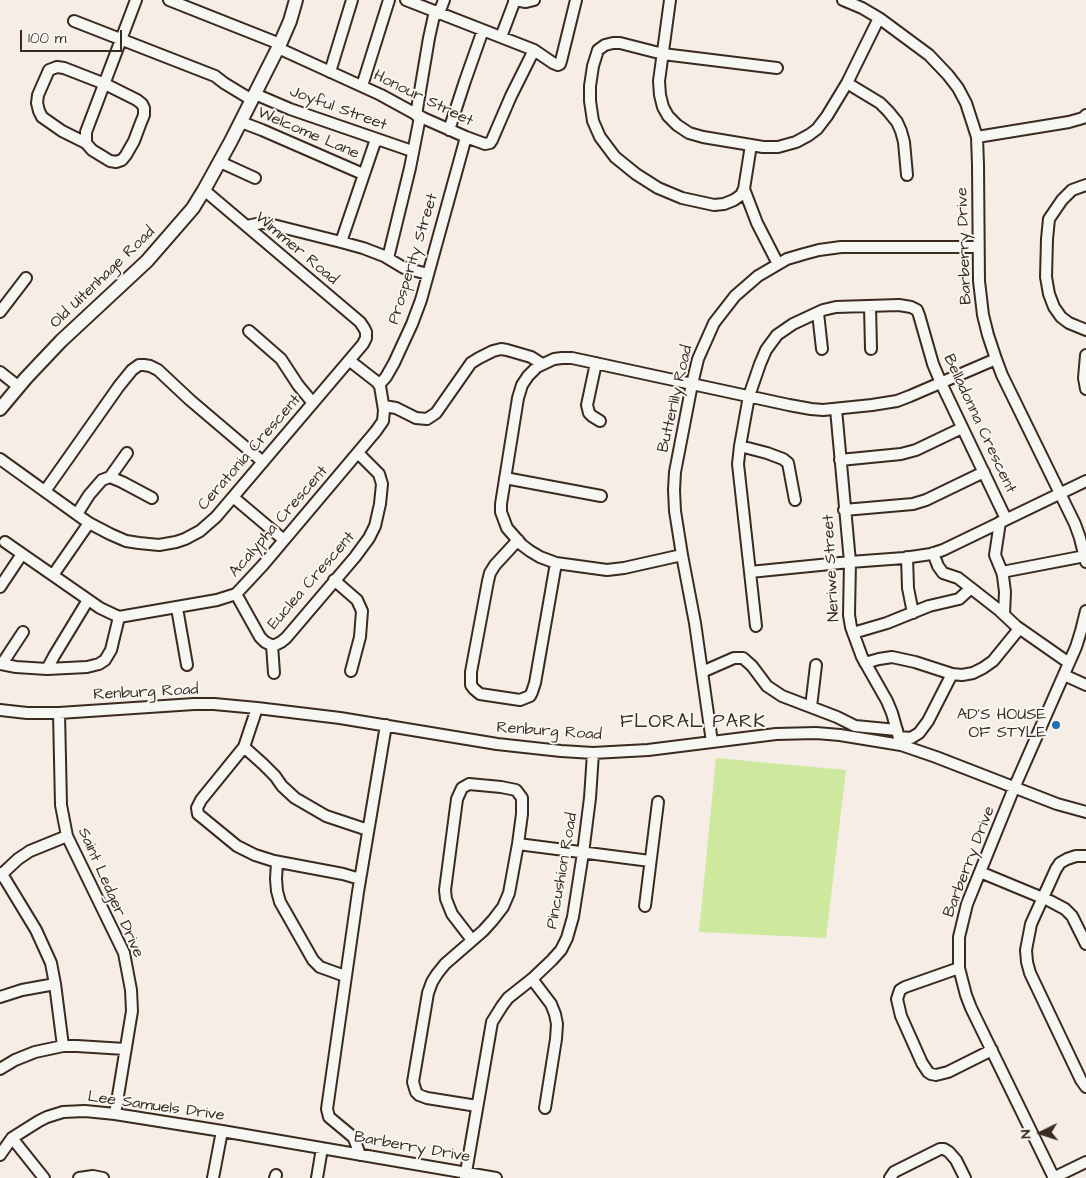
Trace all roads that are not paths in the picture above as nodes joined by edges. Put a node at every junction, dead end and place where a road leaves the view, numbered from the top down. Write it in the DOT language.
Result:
graph roads {
  1 [pos="136,0"];
  2 [pos="169,0"];
  3 [pos="296,0"];
  4 [pos="352,0"];
  5 [pos="389,0"];
  6 [pos="406,0"];
  7 [pos="444,0"];
  8 [pos="515,0"];
  9 [pos="534,0"];
  10 [pos="576,0"];
  11 [pos="670,0"];
  12 [pos="843,0"];
  13 [pos="437,12"];
  14 [pos="878,18"];
  15 [pos="74,21"];
  16 [pos="483,30"];
  17 [pos="501,37"];
  18 [pos="122,40"];
  19 [pos="279,46"];
  20 [pos="534,50"];
  21 [pos="663,54"];
  22 [pos="777,68"];
  23 [pos="330,72"];
  24 [pos="847,83"];
  25 [pos="105,84"];
  26 [pos="362,86"];
  27 [pos="254,97"];
  28 [pos="418,116"];
  29 [pos="1085,119"];
  30 [pos="241,122"];
  31 [pos="449,130"];
  32 [pos="466,137"];
  33 [pos="977,137"];
  34 [pos="376,139"];
  35 [pos="86,143"];
  36 [pos="751,145"];
  37 [pos="412,151"];
  38 [pos="220,162"];
  39 [pos="363,174"];
  40 [pos="906,175"];
  41 [pos="255,178"];
  42 [pos="1086,185"];
  43 [pos="744,189"];
  44 [pos="204,190"];
  45 [pos="247,226"];
  46 [pos="340,242"];
  47 [pos="978,247"];
  48 [pos="388,258"];
  49 [pos="778,264"];
  50 [pos="428,274"];
  51 [pos="26,278"];
  52 [pos="870,306"];
  53 [pos="0,312"];
  54 [pos="818,313"];
  55 [pos="1086,330"];
  56 [pos="250,332"];
  57 [pos="366,332"];
  58 [pos="822,349"];
  59 [pos="871,349"];
  60 [pos="1086,355"];
  61 [pos="996,359"];
  62 [pos="350,361"];
  63 [pos="596,363"];
  64 [pos="542,364"];
  65 [pos="0,372"];
  66 [pos="941,383"];
  67 [pos="692,384"];
  68 [pos="379,385"];
  69 [pos="19,387"];
  70 [pos="1086,388"];
  71 [pos="749,396"];
  72 [pos="314,403"];
  73 [pos="384,406"];
  74 [pos="0,409"];
  75 [pos="836,409"];
  76 [pos="600,421"];
  77 [pos="962,428"];
  78 [pos="740,446"];
  79 [pos="358,453"];
  80 [pos="127,454"];
  81 [pos="0,459"];
  82 [pos="840,460"];
  83 [pos="263,462"];
  84 [pos="984,472"];
  85 [pos="110,477"];
  86 [pos="505,478"];
  87 [pos="1086,481"];
  88 [pos="45,491"];
  89 [pos="1060,494"];
  90 [pos="601,496"];
  91 [pos="233,497"];
  92 [pos="152,498"];
  93 [pos="794,500"];
  94 [pos="844,510"];
  95 [pos="77,514"];
  96 [pos="1003,520"];
  97 [pos="89,523"];
  98 [pos="284,540"];
  99 [pos="518,540"];
  100 [pos="5,542"];
  101 [pos="933,553"];
  102 [pos="22,554"];
  103 [pos="682,555"];
  104 [pos="907,557"];
  105 [pos="1085,559"];
  106 [pos="850,562"];
  107 [pos="556,563"];
  108 [pos="750,572"];
  109 [pos="1002,572"];
  110 [pos="53,575"];
  111 [pos="334,580"];
  112 [pos="0,586"];
  113 [pos="971,588"];
  114 [pos="236,594"];
  115 [pos="88,600"];
  116 [pos="177,608"];
  117 [pos="1086,611"];
  118 [pos="913,613"];
  119 [pos="1004,614"];
  120 [pos="119,618"];
  121 [pos="756,626"];
  122 [pos="1019,628"];
  123 [pos="23,632"];
  124 [pos="853,633"];
  125 [pos="272,645"];
  126 [pos="865,663"];
  127 [pos="1069,663"];
  128 [pos="1,664"];
  129 [pos="187,665"];
  130 [pos="816,665"];
  131 [pos="48,669"];
  132 [pos="351,672"];
  133 [pos="702,672"];
  134 [pos="274,673"];
  135 [pos="952,674"];
  136 [pos="1064,675"];
  137 [pos="1086,685"];
  138 [pos="811,707"];
  139 [pos="257,708"];
  140 [pos="0,710"];
  141 [pos="59,713"];
  142 [pos="386,726"];
  143 [pos="899,737"];
  144 [pos="712,742"];
  145 [pos="244,747"];
  146 [pos="593,752"];
  147 [pos="1014,788"];
  148 [pos="658,802"];
  149 [pos="1086,812"];
  150 [pos="368,830"];
  151 [pos="67,836"];
  152 [pos="518,844"];
  153 [pos="584,852"];
  154 [pos="1086,856"];
  155 [pos="650,861"];
  156 [pos="277,862"];
  157 [pos="980,872"];
  158 [pos="1,874"];
  159 [pos="360,879"];
  160 [pos="1043,898"];
  161 [pos="645,906"];
  162 [pos="472,940"];
  163 [pos="1086,944"];
  164 [pos="960,968"];
  165 [pos="345,976"];
  166 [pos="532,979"];
  167 [pos="54,984"];
  168 [pos="0,997"];
  169 [pos="63,1046"];
  170 [pos="125,1049"];
  171 [pos="992,1050"];
  172 [pos="0,1069"];
  173 [pos="1086,1087"];
  174 [pos="477,1106"];
  175 [pos="545,1108"];
  176 [pos="115,1114"];
  177 [pos="222,1131"];
  178 [pos="12,1138"];
  179 [pos="322,1148"];
  180 [pos="0,1155"];
  181 [pos="360,1155"];
  182 [pos="1086,1162"];
  183 [pos="466,1176"];
  184 [pos="44,1178"];
  185 [pos="79,1178"];
  186 [pos="102,1178"];
  187 [pos="213,1178"];
  188 [pos="317,1178"];
  189 [pos="496,1178"];
  190 [pos="890,1178"];
  191 [pos="966,1178"];
  192 [pos="1054,1178"];
  1 -- 18 [label="street"];
  2 -- 19 [label="street, Honour Street"];
  3 -- 19 [label="main road, Old Uitenhage Road"];
  4 -- 23 [label="street"];
  5 -- 26 [label="street"];
  6 -- 13 [label="street"];
  7 -- 13 [label="street"];
  8 -- 9 [label="street"];
  8 -- 17 [label="street"];
  10 -- 20 [label="street"];
  11 -- 21 [label="street"];
  12 -- 14 [label="street, Barberry Drive"];
  13 -- 16 [label="street"];
  13 -- 28 [label="street"];
  14 -- 24 [label="street"];
  14 -- 33 [label="street, Barberry Drive"];
  15 -- 18 [label="street, Joyful Street"];
  16 -- 17 [label="street"];
  16 -- 31 [label="street"];
  17 -- 20 [label="street"];
  18 -- 25 [label="street"];
  18 -- 27 [label="street, Joyful Street"];
  19 -- 23 [label="street, Honour Street"];
  19 -- 27 [label="main road, Old Uitenhage Road"];
  20 -- 32 [label="street, Honour Street"];
  21 -- 22 [label="street"];
  21 -- 36 [label="street"];
  21 -- 43 [label="street"];
  23 -- 26 [label="street, Honour Street"];
  24 -- 36 [label="street"];
  24 -- 40 [label="street"];
  25 -- 35 [label="street"];
  25 -- 35 [label="street"];
  25 -- 35 [label="street"];
  26 -- 28 [label="street, Honour Street"];
  27 -- 30 [label="main road, Old Uitenhage Road"];
  27 -- 34 [label="street, Joyful Street"];
  28 -- 31 [label="street, Honour Street"];
  28 -- 37 [label="street"];
  29 -- 33 [label="street"];
  30 -- 38 [label="main road, Old Uitenhage Road"];
  30 -- 39 [label="street, Welcome Lane"];
  31 -- 32 [label="street, Honour Street"];
  32 -- 50 [label="street, Prosperity Street"];
  33 -- 47 [label="street, Barberry Drive"];
  34 -- 37 [label="street, Joyful Street"];
  34 -- 39 [label="street"];
  36 -- 43 [label="street"];
  37 -- 48 [label="street"];
  38 -- 41 [label="street"];
  38 -- 44 [label="main road, Old Uitenhage Road"];
  39 -- 46 [label="street"];
  42 -- 55 [label="street"];
  43 -- 49 [label="street"];
  44 -- 45 [label="street, Wimmer Road"];
  44 -- 69 [label="main road, Old Uitenhage Road"];
  45 -- 46 [label="street"];
  45 -- 57 [label="street, Wimmer Road"];
  46 -- 48 [label="street"];
  47 -- 49 [label="street, Butterlily Road"];
  47 -- 61 [label="street, Barberry Drive"];
  48 -- 50 [label="street"];
  49 -- 67 [label="street, Butterlily Road"];
  50 -- 68 [label="street, Prosperity Street"];
  51 -- 53 [label="street"];
  52 -- 54 [label="street, Belladonna Crescent"];
  52 -- 59 [label="street"];
  52 -- 66 [label="street, Belladonna Crescent"];
  54 -- 58 [label="street"];
  54 -- 71 [label="street, Belladonna Crescent"];
  56 -- 72 [label="street"];
  57 -- 62 [label="street, Ceratonia Crescent"];
  60 -- 70 [label="street"];
  61 -- 66 [label="street"];
  61 -- 89 [label="street, Barberry Drive"];
  62 -- 68 [label="street"];
  62 -- 72 [label="street, Ceratonia Crescent"];
  63 -- 64 [label="street"];
  63 -- 67 [label="street"];
  63 -- 76 [label="street"];
  64 -- 73 [label="street"];
  64 -- 86 [label="street"];
  65 -- 69 [label="street"];
  66 -- 75 [label="street"];
  66 -- 77 [label="street, Belladonna Crescent"];
  67 -- 71 [label="street"];
  67 -- 103 [label="street, Butterlily Road"];
  68 -- 73 [label="street"];
  69 -- 74 [label="main road, Old Uitenhage Road"];
  71 -- 75 [label="street"];
  71 -- 78 [label="street, Belladonna Crescent"];
  72 -- 83 [label="street, Ceratonia Crescent"];
  73 -- 79 [label="street, Acalypha Crescent"];
  75 -- 82 [label="street, Neriwe Street"];
  77 -- 82 [label="street"];
  77 -- 84 [label="street, Belladonna Crescent"];
  78 -- 93 [label="street"];
  78 -- 108 [label="street, Belladonna Crescent"];
  79 -- 98 [label="street, Acalypha Crescent"];
  79 -- 111 [label="street, Euclea Crescent"];
  80 -- 85 [label="street"];
  81 -- 88 [label="street, Ceratonia Crescent"];
  82 -- 94 [label="street, Neriwe Street"];
  83 -- 88 [label="street"];
  83 -- 91 [label="street, Ceratonia Crescent"];
  84 -- 94 [label="street"];
  84 -- 96 [label="street, Belladonna Crescent"];
  85 -- 92 [label="street"];
  85 -- 95 [label="street"];
  86 -- 90 [label="street"];
  86 -- 99 [label="street"];
  87 -- 89 [label="street"];
  88 -- 95 [label="street, Ceratonia Crescent"];
  89 -- 96 [label="street"];
  89 -- 105 [label="street, Barberry Drive"];
  91 -- 97 [label="street, Ceratonia Crescent"];
  91 -- 98 [label="street"];
  94 -- 106 [label="street, Neriwe Street"];
  95 -- 97 [label="street, Ceratonia Crescent"];
  96 -- 101 [label="street"];
  96 -- 109 [label="street"];
  97 -- 110 [label="street"];
  98 -- 114 [label="street, Acalypha Crescent"];
  99 -- 107 [label="street"];
  99 -- 107 [label="street"];
  100 -- 102 [label="street"];
  101 -- 104 [label="street"];
  101 -- 113 [label="street"];
  102 -- 110 [label="street"];
  102 -- 112 [label="street"];
  103 -- 107 [label="street"];
  103 -- 133 [label="street, Butterlily Road"];
  104 -- 106 [label="street"];
  104 -- 118 [label="street"];
  105 -- 109 [label="street"];
  106 -- 108 [label="street"];
  106 -- 124 [label="street, Neriwe Street"];
  108 -- 121 [label="street, Belladonna Crescent"];
  109 -- 119 [label="street"];
  110 -- 115 [label="street"];
  111 -- 125 [label="street, Euclea Crescent"];
  111 -- 132 [label="street"];
  113 -- 118 [label="street"];
  113 -- 119 [label="street"];
  114 -- 116 [label="street, Acalypha Crescent"];
  114 -- 125 [label="street, Euclea Crescent"];
  115 -- 120 [label="street"];
  115 -- 131 [label="street"];
  116 -- 120 [label="street, Acalypha Crescent"];
  116 -- 129 [label="street"];
  117 -- 127 [label="street, Barberry Drive"];
  118 -- 124 [label="street"];
  119 -- 122 [label="street"];
  120 -- 131 [label="street"];
  122 -- 127 [label="street"];
  122 -- 135 [label="street"];
  123 -- 128 [label="street"];
  124 -- 126 [label="street, Neriwe Street"];
  125 -- 134 [label="street, Euclea Crescent"];
  126 -- 135 [label="street"];
  126 -- 143 [label="street, Neriwe Street"];
  127 -- 136 [label="street, Barberry Drive"];
  128 -- 131 [label="street"];
  130 -- 138 [label="street"];
  133 -- 138 [label="street"];
  133 -- 144 [label="street, Butterlily Road"];
  135 -- 143 [label="street"];
  136 -- 137 [label="street"];
  136 -- 147 [label="street, Barberry Drive"];
  138 -- 143 [label="street"];
  139 -- 141 [label="street, Renburg Road"];
  139 -- 142 [label="street, Renburg Road"];
  139 -- 145 [label="street"];
  140 -- 141 [label="street, Renburg Road"];
  141 -- 151 [label="street, Saint Ledger Drive"];
  142 -- 146 [label="street, Renburg Road"];
  142 -- 150 [label="street"];
  143 -- 144 [label="street, Renburg Road"];
  143 -- 147 [label="street, Renburg Road"];
  144 -- 146 [label="street, Renburg Road"];
  145 -- 150 [label="street"];
  145 -- 156 [label="street"];
  146 -- 153 [label="street, Pincushion Road"];
  147 -- 149 [label="street, Renburg Road"];
  147 -- 157 [label="street, Barberry Drive"];
  148 -- 155 [label="street"];
  150 -- 159 [label="street"];
  151 -- 158 [label="street"];
  151 -- 170 [label="street, Saint Ledger Drive"];
  152 -- 153 [label="street"];
  152 -- 162 [label="street"];
  152 -- 162 [label="street"];
  153 -- 155 [label="street"];
  153 -- 166 [label="street, Pincushion Road"];
  154 -- 160 [label="street"];
  155 -- 161 [label="street"];
  156 -- 159 [label="street"];
  156 -- 165 [label="street"];
  157 -- 160 [label="street"];
  157 -- 164 [label="street, Barberry Drive"];
  158 -- 167 [label="street"];
  159 -- 165 [label="street"];
  160 -- 163 [label="street"];
  160 -- 173 [label="street"];
  162 -- 174 [label="street"];
  164 -- 171 [label="street, Barberry Drive"];
  164 -- 171 [label="street"];
  165 -- 181 [label="street"];
  166 -- 174 [label="street, Pincushion Road"];
  166 -- 175 [label="street"];
  167 -- 168 [label="street"];
  167 -- 169 [label="street"];
  169 -- 170 [label="street"];
  169 -- 172 [label="street"];
  170 -- 176 [label="street, Saint Ledger Drive"];
  171 -- 192 [label="street, Barberry Drive"];
  174 -- 183 [label="street, Pincushion Road"];
  176 -- 177 [label="street, Lee Samuels Drive"];
  176 -- 178 [label="street, Lee Samuels Drive"];
  177 -- 179 [label="street, Lee Samuels Drive"];
  177 -- 187 [label="street"];
  178 -- 180 [label="street, Lee Samuels Drive"];
  178 -- 184 [label="street"];
  179 -- 181 [label="street, Barberry Drive"];
  179 -- 188 [label="street"];
  181 -- 183 [label="street, Barberry Drive"];
  182 -- 192 [label="street"];
  183 -- 189 [label="street, Barberry Drive"];
  185 -- 186 [label="street"];
  190 -- 191 [label="street"];
}
